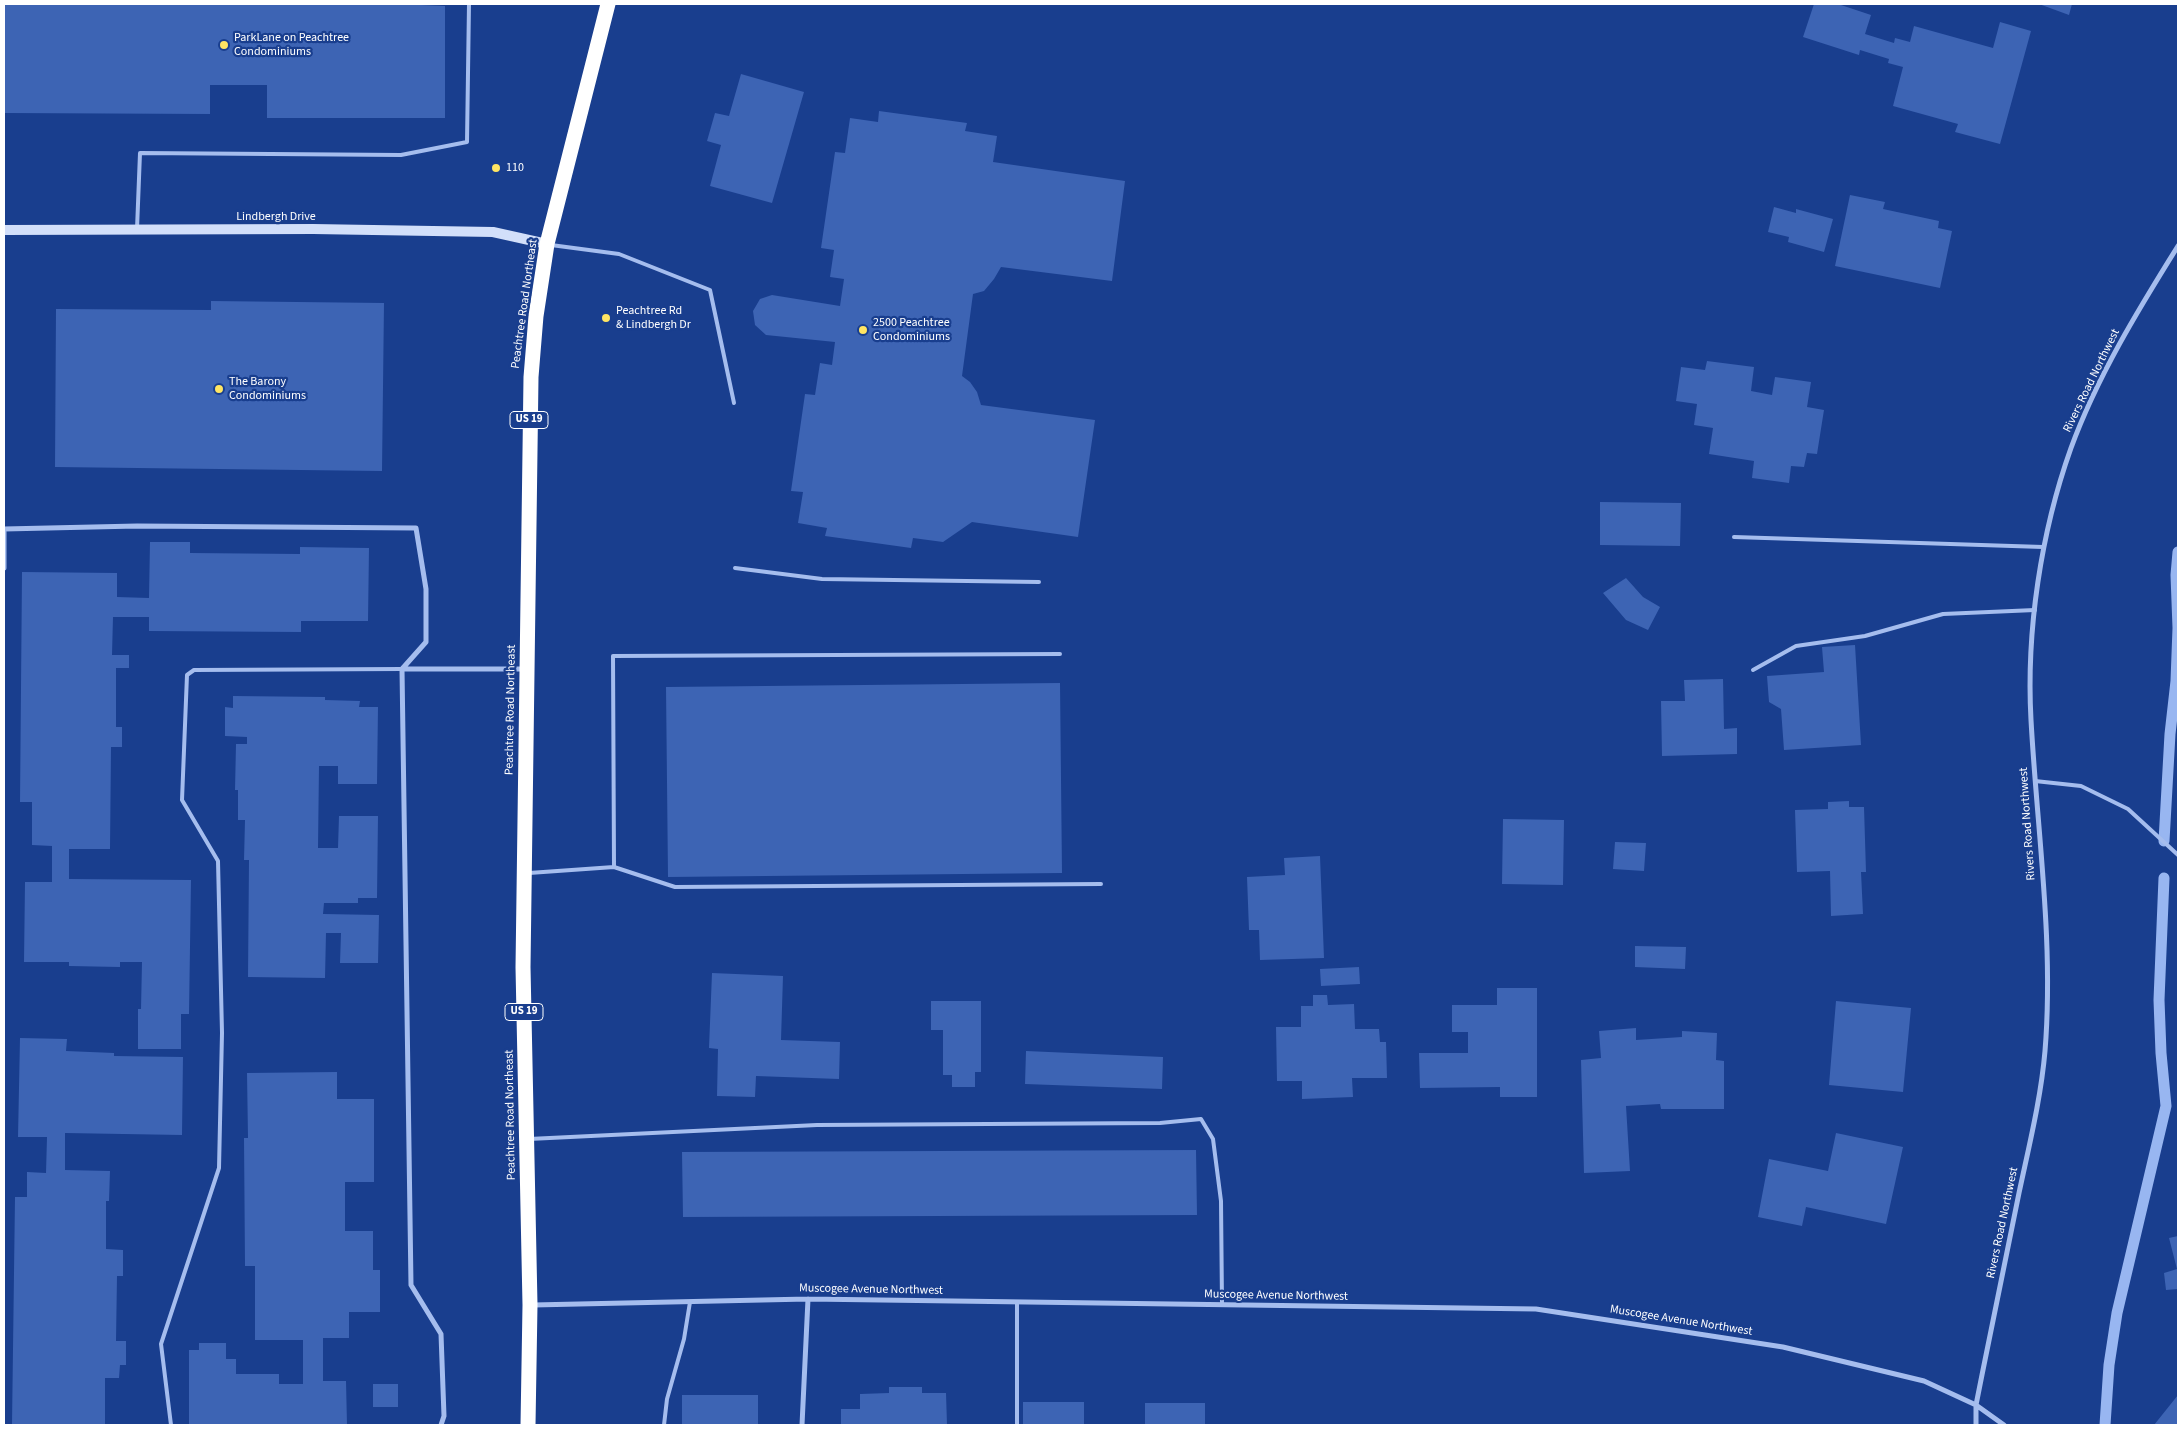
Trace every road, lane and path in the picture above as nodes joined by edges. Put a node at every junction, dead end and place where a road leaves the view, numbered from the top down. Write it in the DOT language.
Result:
graph roads {
  1 [pos="469,4"];
  2 [pos="608,4"];
  3 [pos="4,230"];
  4 [pos="137,230"];
  5 [pos="547,244"];
  6 [pos="2178,246"];
  7 [pos="734,403"];
  8 [pos="1734,537"];
  9 [pos="2043,546"];
  10 [pos="4,568"];
  11 [pos="734,568"];
  12 [pos="1039,582"];
  13 [pos="2035,610"];
  14 [pos="1060,654"];
  15 [pos="402,669"];
  16 [pos="527,669"];
  17 [pos="1753,670"];
  18 [pos="2035,781"];
  19 [pos="2178,855"];
  20 [pos="614,867"];
  21 [pos="524,873"];
  22 [pos="1101,884"];
  23 [pos="527,1139"];
  24 [pos="808,1299"];
  25 [pos="690,1302"];
  26 [pos="1017,1302"];
  27 [pos="530,1305"];
  28 [pos="1222,1305"];
  29 [pos="1976,1405"];
  30 [pos="171,1425"];
  31 [pos="441,1425"];
  32 [pos="528,1425"];
  33 [pos="664,1425"];
  34 [pos="802,1425"];
  35 [pos="1017,1425"];
  36 [pos="1976,1425"];
  37 [pos="2004,1425"];
  1 -- 4 [label="lane"];
  2 -- 5 [label="highway, Peachtree Road Northeast / US 19"];
  3 -- 4 [label="main road, Lindbergh Drive"];
  4 -- 5 [label="main road, Lindbergh Drive"];
  5 -- 7 [label="lane"];
  5 -- 16 [label="highway, Peachtree Road Northeast / US 19"];
  6 -- 9 [label="street, Rivers Road Northwest"];
  8 -- 9 [label="lane"];
  9 -- 13 [label="street, Rivers Road Northwest"];
  10 -- 15 [label="street"];
  11 -- 12 [label="lane"];
  13 -- 17 [label="lane"];
  13 -- 18 [label="street, Rivers Road Northwest"];
  14 -- 20 [label="lane"];
  15 -- 16 [label="street"];
  15 -- 30 [label="lane"];
  15 -- 31 [label="street"];
  16 -- 21 [label="highway, Peachtree Road Northeast / US 19"];
  18 -- 19 [label="lane"];
  18 -- 29 [label="street, Rivers Road Northwest"];
  20 -- 21 [label="lane"];
  20 -- 22 [label="lane"];
  21 -- 23 [label="highway, Peachtree Road Northeast / US 19"];
  23 -- 27 [label="highway, Peachtree Road Northeast / US 19"];
  23 -- 28 [label="lane"];
  24 -- 25 [label="street, Muscogee Avenue Northwest"];
  24 -- 26 [label="street, Muscogee Avenue Northwest"];
  24 -- 34 [label="street"];
  25 -- 27 [label="street, Muscogee Avenue Northwest"];
  25 -- 33 [label="lane"];
  26 -- 28 [label="street, Muscogee Avenue Northwest"];
  26 -- 35 [label="lane"];
  27 -- 32 [label="highway, Peachtree Road Northeast / US 19"];
  28 -- 29 [label="street, Muscogee Avenue Northwest"];
  29 -- 36 [label="street, Rivers Road Northwest"];
  29 -- 37 [label="street, Muscogee Avenue Northwest"];
}
